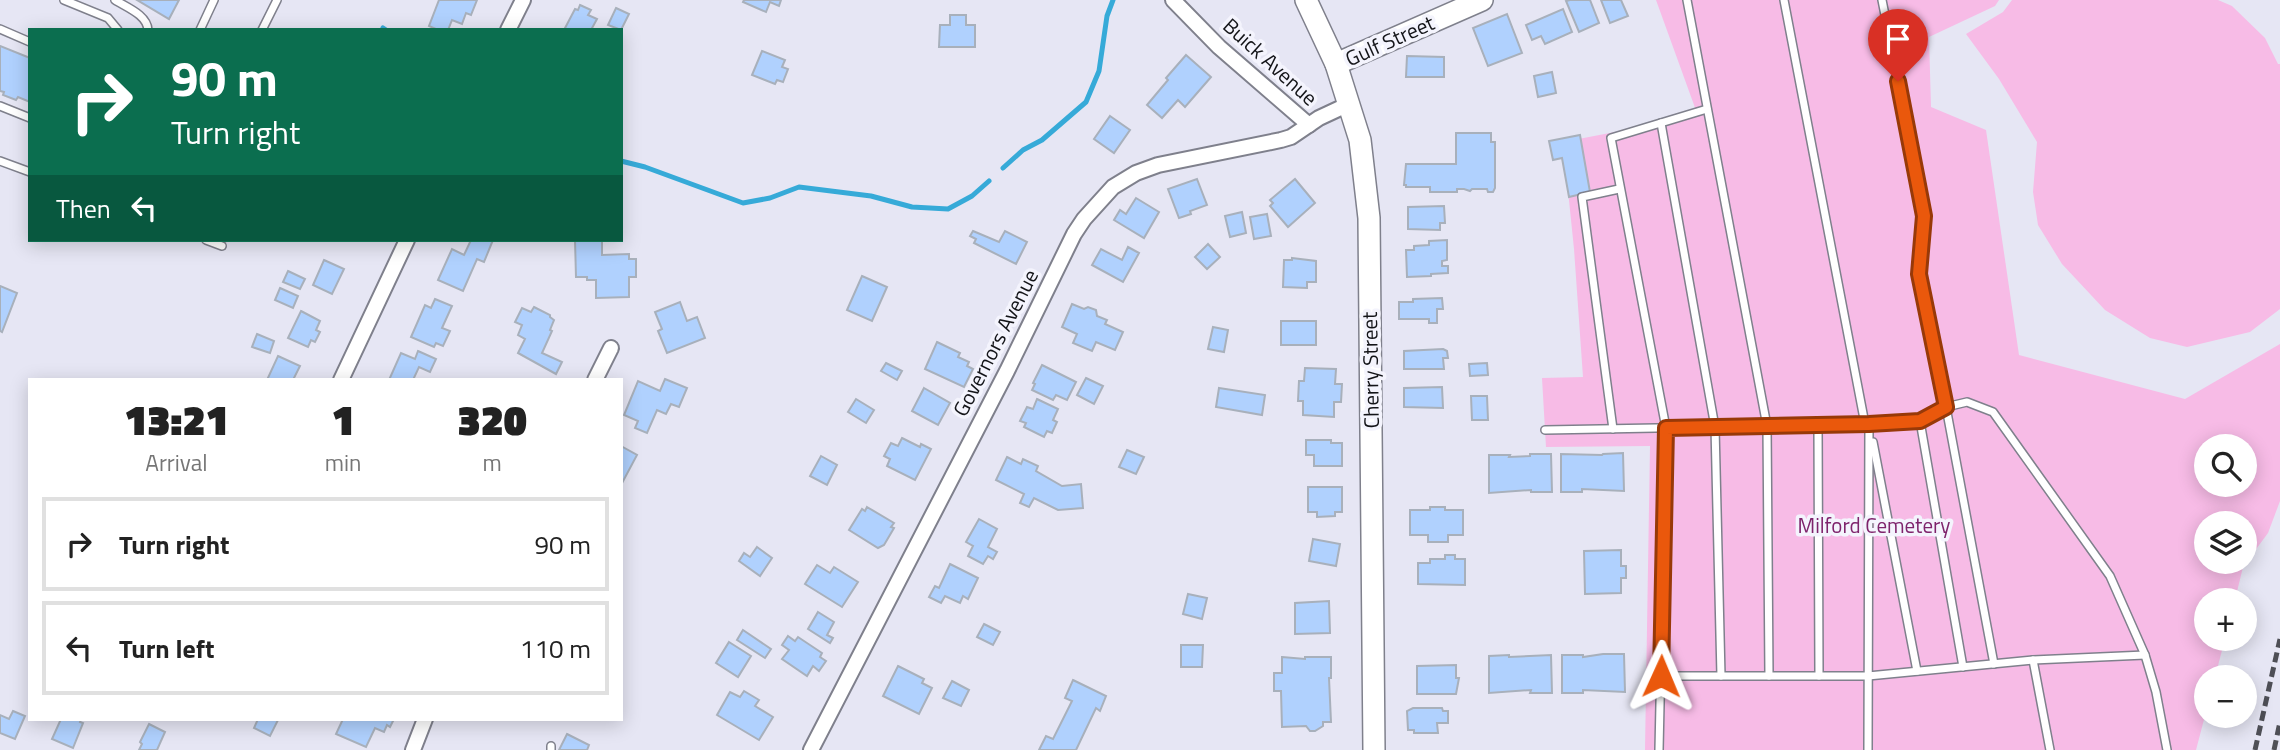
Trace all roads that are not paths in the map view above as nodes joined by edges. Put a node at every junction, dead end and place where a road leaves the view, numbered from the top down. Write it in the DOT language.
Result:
graph roads {
  1 [pos="64,0"];
  2 [pos="115,0"];
  3 [pos="214,0"];
  4 [pos="277,0"];
  5 [pos="523,0"];
  6 [pos="1173,0"];
  7 [pos="1482,0"];
  8 [pos="1687,0"];
  9 [pos="1784,0"];
  10 [pos="1882,0"];
  11 [pos="1310,1"];
  12 [pos="1453,6"];
  13 [pos="116,28"];
  14 [pos="148,28"];
  15 [pos="201,28"];
  16 [pos="263,28"];
  17 [pos="509,28"];
  18 [pos="0,29"];
  19 [pos="28,40"];
  20 [pos="1336,64"];
  21 [pos="1349,104"];
  22 [pos="0,107"];
  23 [pos="1707,109"];
  24 [pos="28,117"];
  25 [pos="1661,123"];
  26 [pos="1309,125"];
  27 [pos="0,161"];
  28 [pos="28,171"];
  29 [pos="1619,189"];
  30 [pos="211,242"];
  31 [pos="406,242"];
  32 [pos="222,246"];
  33 [pos="611,348"];
  34 [pos="342,378"];
  35 [pos="596,378"];
  36 [pos="1946,407"];
  37 [pos="1920,421"];
  38 [pos="1867,424"];
  39 [pos="1818,425"];
  40 [pos="1767,426"];
  41 [pos="1716,427"];
  42 [pos="1666,428"];
  43 [pos="1613,429"];
  44 [pos="1545,430"];
  45 [pos="2145,655"];
  46 [pos="2033,660"];
  47 [pos="1994,664"];
  48 [pos="1963,667"];
  49 [pos="1917,671"];
  50 [pos="1661,676"];
  51 [pos="1769,676"];
  52 [pos="1868,676"];
  53 [pos="1721,677"];
  54 [pos="1819,677"];
  55 [pos="424,721"];
  56 [pos="413,750"];
  57 [pos="811,750"];
  58 [pos="1374,750"];
  59 [pos="1660,750"];
  60 [pos="1868,750"];
  61 [pos="2050,750"];
  62 [pos="2167,750"];
  1 -- 13 [label="lane"];
  2 -- 14 [label="lane"];
  3 -- 15 [label="lane"];
  4 -- 16 [label="lane"];
  5 -- 17 [label="street"];
  6 -- 26 [label="street, Buick Avenue"];
  7 -- 12 [label="main road, Gulf Street"];
  8 -- 23 [label="lane"];
  9 -- 38 [label="lane"];
  10 -- 36 [label="lane"];
  11 -- 20 [label="main road, Cherry Street"];
  12 -- 20 [label="main road, Gulf Street"];
  18 -- 19 [label="lane"];
  20 -- 21 [label="main road, Cherry Street"];
  21 -- 26 [label="street, Governors Avenue"];
  21 -- 58 [label="main road, Cherry Street"];
  22 -- 24 [label="lane"];
  23 -- 25 [label="lane"];
  23 -- 40 [label="lane"];
  25 -- 29 [label="lane"];
  25 -- 41 [label="lane"];
  26 -- 57 [label="street, Governors Avenue"];
  27 -- 28 [label="lane"];
  29 -- 42 [label="lane"];
  29 -- 43 [label="lane"];
  30 -- 32 [label="lane"];
  31 -- 34 [label="street"];
  33 -- 35 [label="street"];
  36 -- 37 [label="lane"];
  36 -- 45 [label="lane"];
  36 -- 47 [label="lane"];
  37 -- 38 [label="lane"];
  37 -- 48 [label="lane"];
  38 -- 39 [label="lane"];
  38 -- 49 [label="lane"];
  38 -- 52 [label="lane"];
  39 -- 40 [label="lane"];
  39 -- 54 [label="lane"];
  40 -- 41 [label="lane"];
  40 -- 51 [label="lane"];
  41 -- 42 [label="lane"];
  41 -- 53 [label="lane"];
  42 -- 43 [label="lane"];
  42 -- 50 [label="lane"];
  43 -- 44 [label="lane"];
  45 -- 46 [label="lane"];
  45 -- 62 [label="lane"];
  46 -- 47 [label="lane"];
  46 -- 61 [label="lane"];
  47 -- 48 [label="lane"];
  48 -- 49 [label="lane"];
  49 -- 52 [label="lane"];
  50 -- 53 [label="lane"];
  50 -- 59 [label="lane"];
  51 -- 53 [label="lane"];
  51 -- 54 [label="lane"];
  52 -- 54 [label="lane"];
  52 -- 60 [label="lane"];
  55 -- 56 [label="street"];
}
